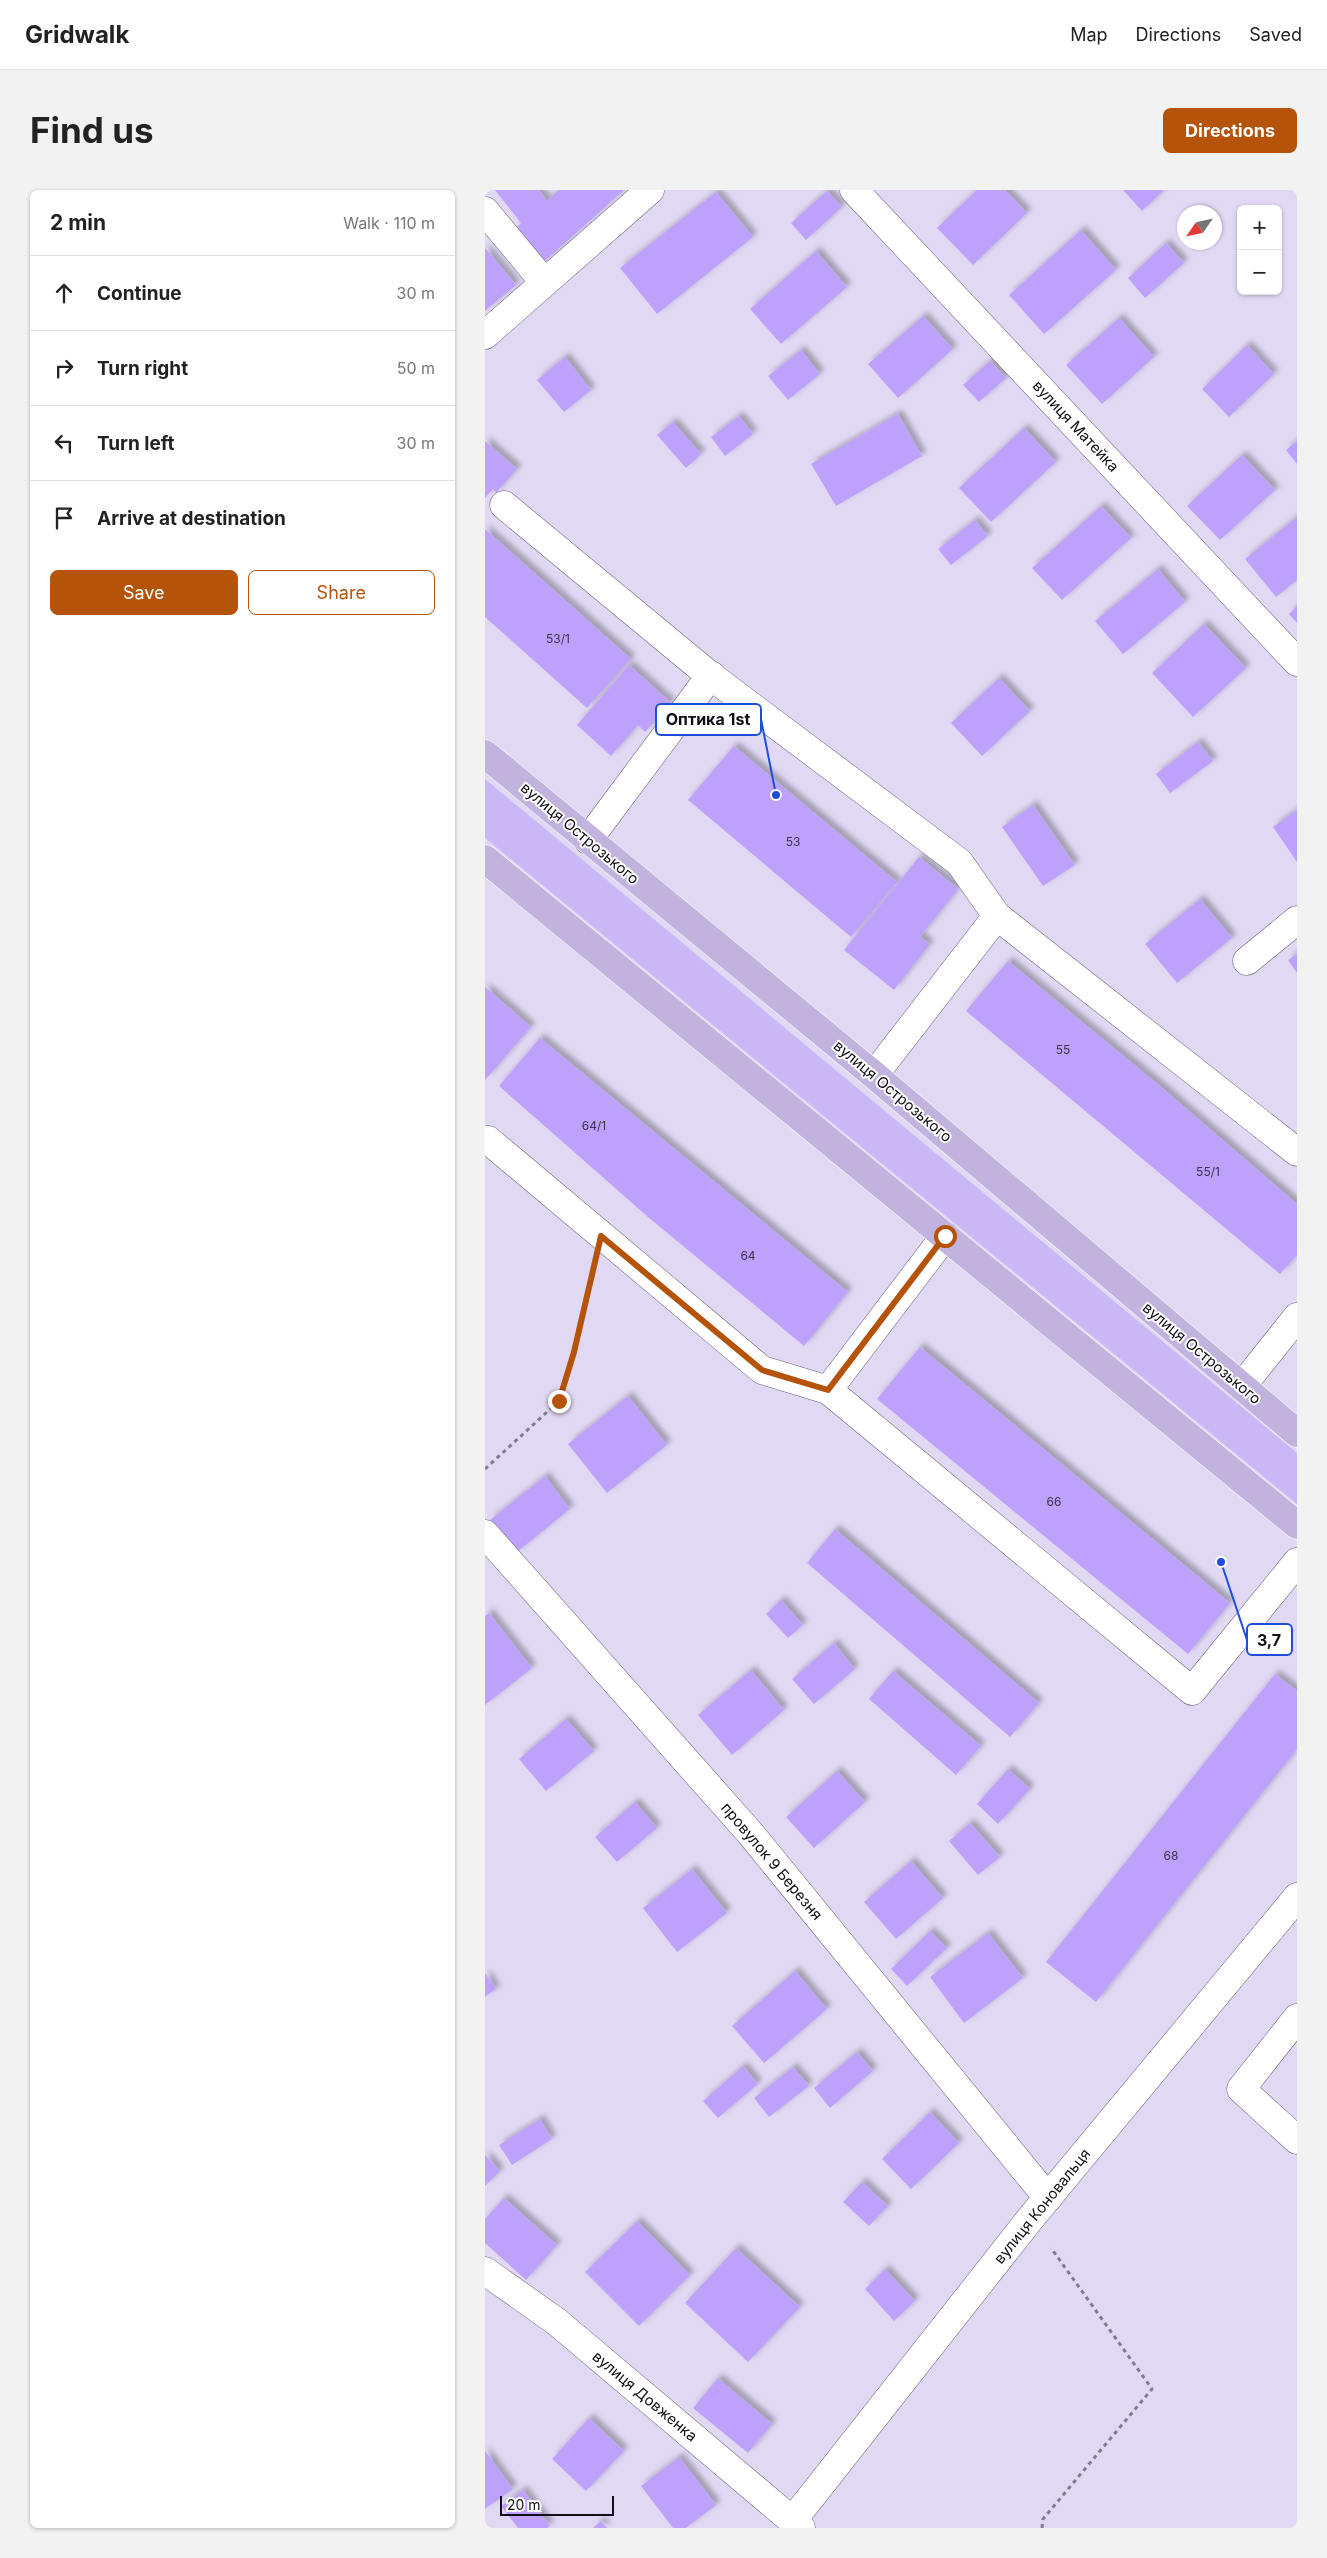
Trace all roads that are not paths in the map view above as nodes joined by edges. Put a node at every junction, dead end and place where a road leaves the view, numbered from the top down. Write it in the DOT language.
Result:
graph roads {
  1 [pos="650,190"];
  2 [pos="855,190"];
  3 [pos="485,211"];
  4 [pos="544,282"];
  5 [pos="485,335"];
  6 [pos="504,505"];
  7 [pos="1297,662"];
  8 [pos="711,675"];
  9 [pos="485,754"];
  10 [pos="588,840"];
  11 [pos="485,859"];
  12 [pos="997,916"];
  13 [pos="1297,920"];
  14 [pos="1247,960"];
  15 [pos="874,1075"];
  16 [pos="488,1140"];
  17 [pos="1297,1152"];
  18 [pos="945,1236"];
  19 [pos="1297,1316"];
  20 [pos="1242,1386"];
  21 [pos="828,1390"];
  22 [pos="1297,1433"];
  23 [pos="1297,1525"];
  24 [pos="485,1534"];
  25 [pos="1297,1562"];
  26 [pos="1297,1897"];
  27 [pos="1297,2018"];
  28 [pos="1297,2140"];
  29 [pos="1048,2198"];
  30 [pos="485,2270"];
  31 [pos="797,2524"];
  1 -- 4 [label="street"];
  2 -- 7 [label="street, вулиця Матейка"];
  3 -- 4 [label="street"];
  4 -- 5 [label="street"];
  6 -- 8 [label="street"];
  8 -- 10 [label="street"];
  8 -- 12 [label="street"];
  9 -- 10 [label="main road, вулиця Острозького"];
  10 -- 15 [label="main road, вулиця Острозького"];
  11 -- 18 [label="main road"];
  12 -- 15 [label="street"];
  12 -- 17 [label="street"];
  13 -- 14 [label="street"];
  15 -- 20 [label="main road, вулиця Острозького"];
  16 -- 21 [label="street"];
  18 -- 21 [label="street"];
  18 -- 23 [label="main road"];
  19 -- 20 [label="street"];
  20 -- 22 [label="main road, вулиця Острозького"];
  21 -- 25 [label="street"];
  24 -- 29 [label="street, провулок 9 Березня"];
  26 -- 29 [label="street, вулиця Коновальця"];
  27 -- 28 [label="street"];
  29 -- 31 [label="street, вулиця Коновальця"];
  30 -- 31 [label="street, вулиця Довженка"];
}
